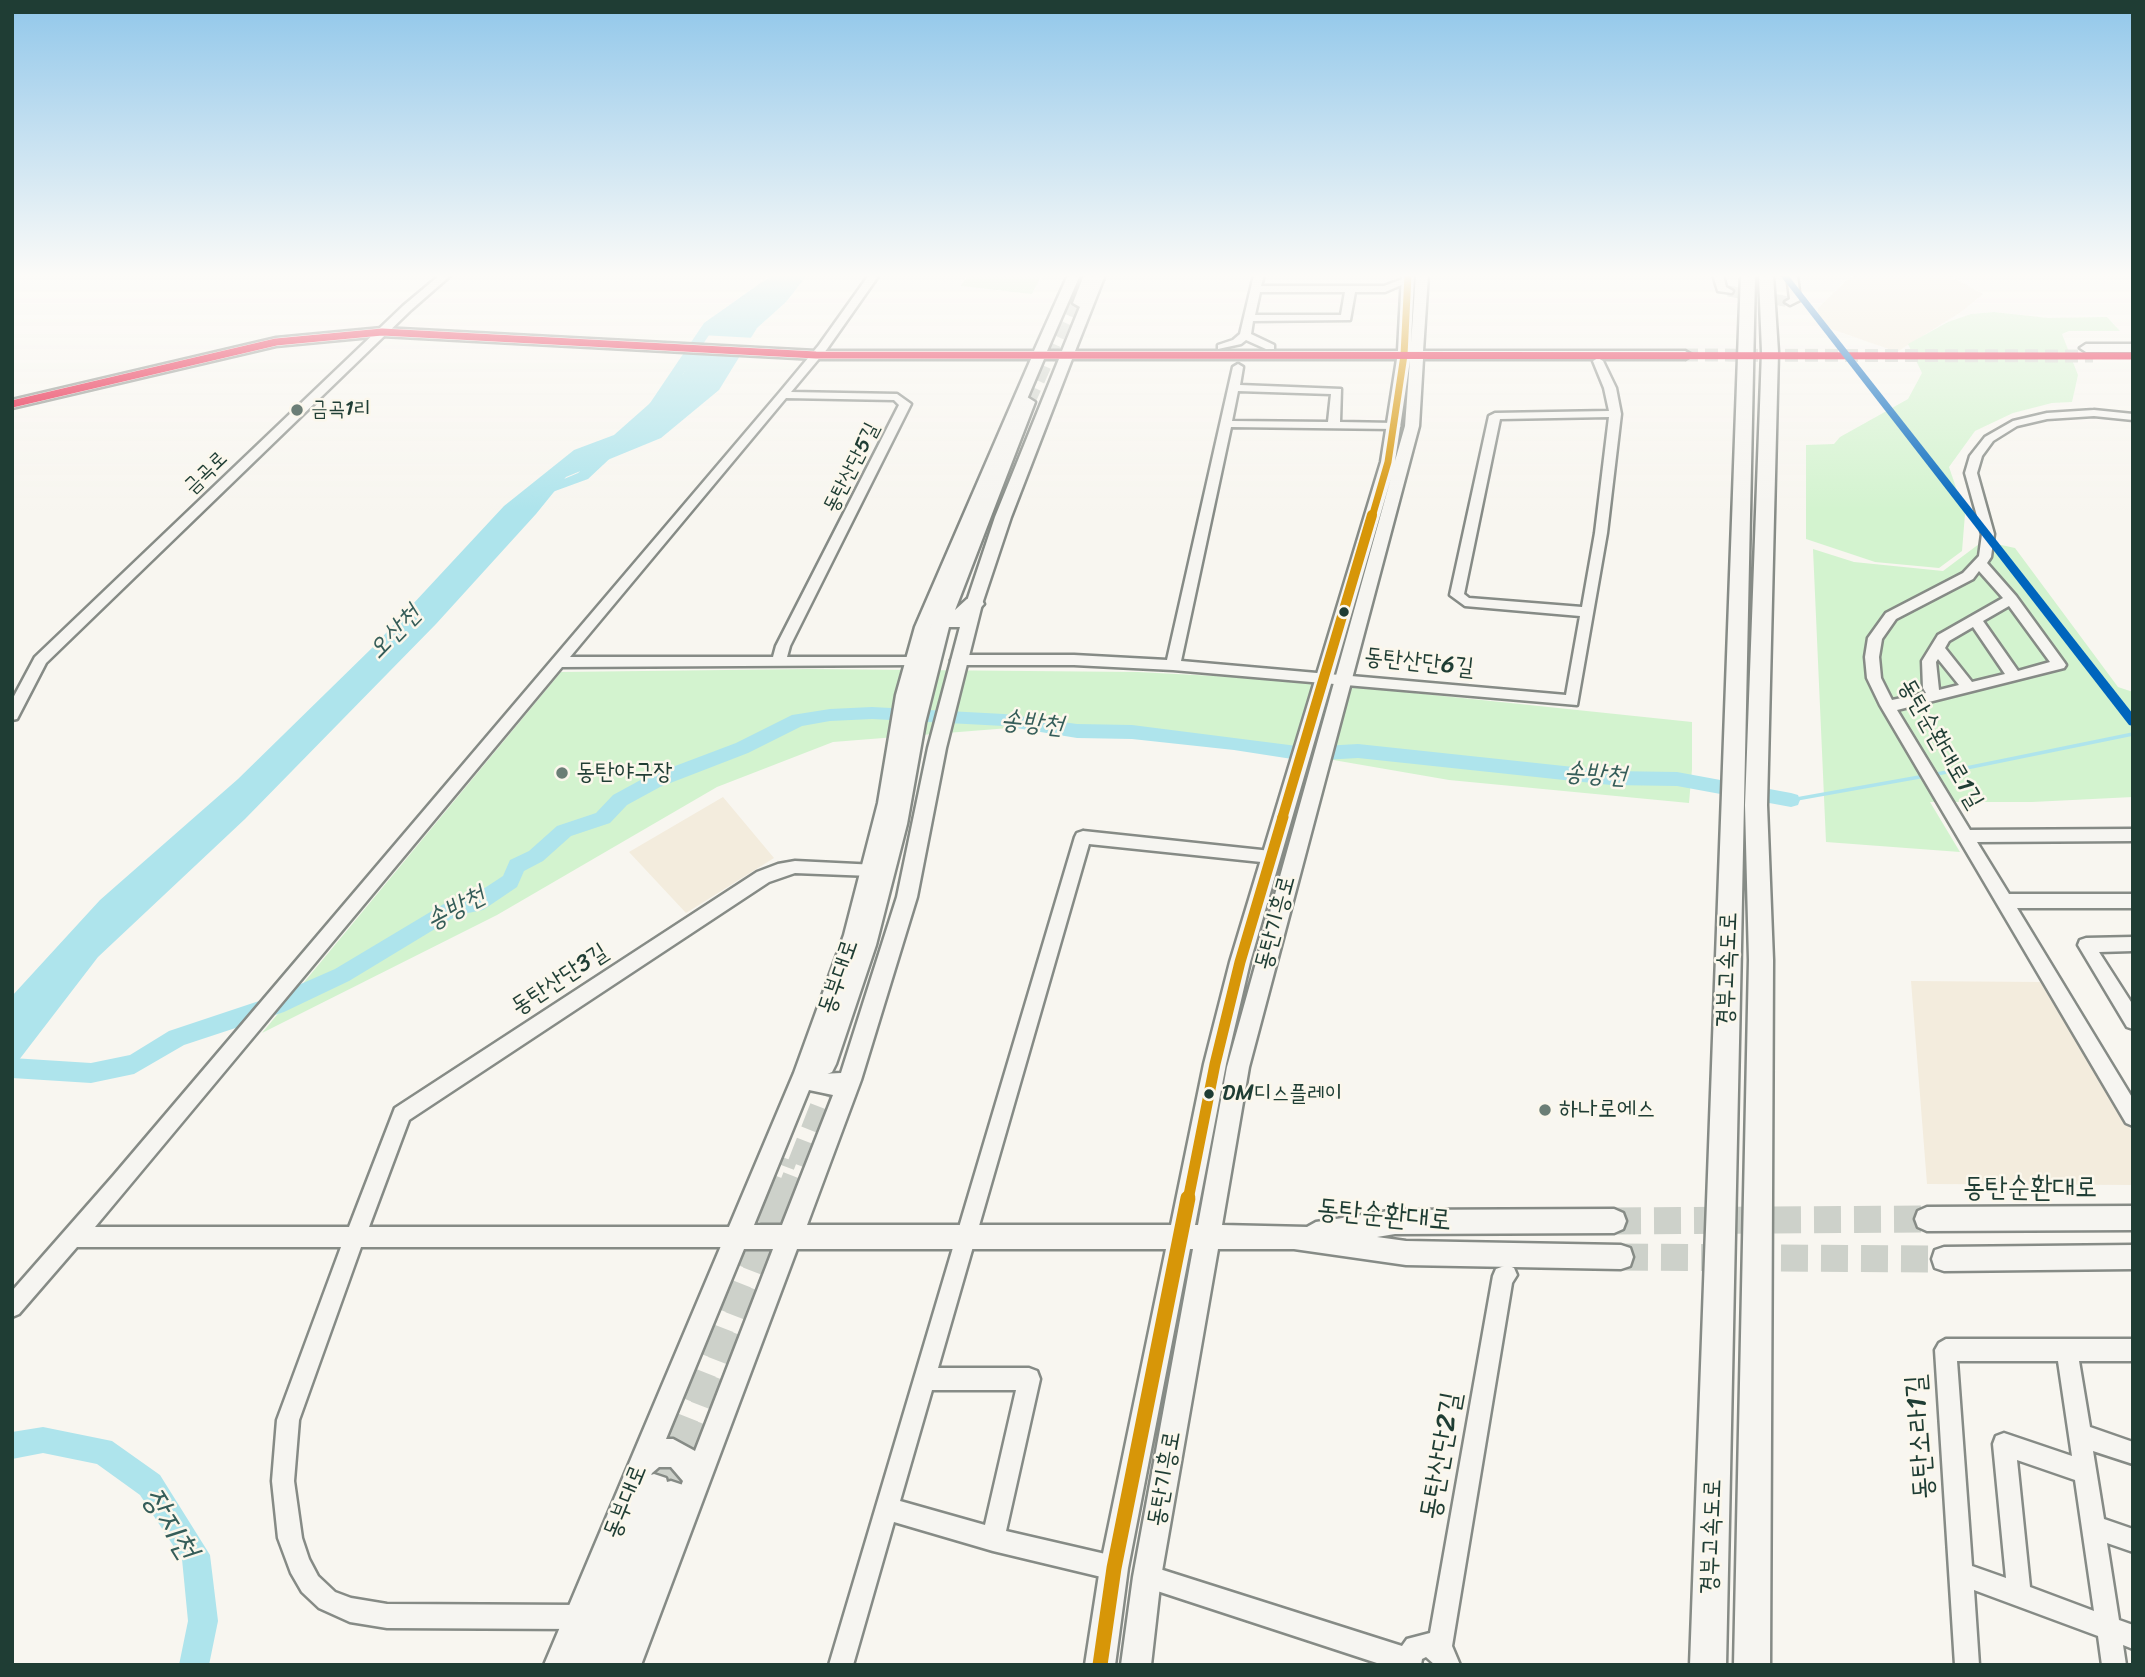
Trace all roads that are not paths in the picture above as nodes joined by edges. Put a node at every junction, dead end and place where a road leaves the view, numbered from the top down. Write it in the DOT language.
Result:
graph roads {
  1 [pos="196,353"];
  2 [pos="227,353"];
  3 [pos="360,353"];
  4 [pos="818,353"];
  5 [pos="1042,353"];
  6 [pos="1067,353"];
  7 [pos="1174,353"];
  8 [pos="1322,353"];
  9 [pos="1410,353"];
  10 [pos="1410,353"];
  11 [pos="1741,353"];
  12 [pos="1746,353"];
  13 [pos="1770,353"];
  14 [pos="2104,353"];
  15 [pos="1209,354"];
  16 [pos="1255,355"];
  17 [pos="2133,356"];
  18 [pos="1598,361"];
  19 [pos="1238,368"];
  20 [pos="1234,388"];
  21 [pos="783,395"];
  22 [pos="12,396"];
  23 [pos="1033,401"];
  24 [pos="12,404"];
  25 [pos="1745,407"];
  26 [pos="1615,414"];
  27 [pos="2133,417"];
  28 [pos="1334,422"];
  29 [pos="1225,424"];
  30 [pos="1395,425"];
  31 [pos="1980,564"];
  32 [pos="2011,599"];
  33 [pos="974,604"];
  34 [pos="1587,612"];
  35 [pos="1975,620"];
  36 [pos="954,622"];
  37 [pos="923,627"];
  38 [pos="1938,649"];
  39 [pos="958,660"];
  40 [pos="558,662"];
  41 [pos="779,662"];
  42 [pos="913,662"];
  43 [pos="1173,665"];
  44 [pos="2014,676"];
  45 [pos="1325,677"];
  46 [pos="1343,678"];
  47 [pos="1968,687"];
  48 [pos="926,694"];
  49 [pos="1935,695"];
  50 [pos="1886,705"];
  51 [pos="12,715"];
  52 [pos="922,724"];
  53 [pos="1308,763"];
  54 [pos="1745,803"];
  55 [pos="2133,835"];
  56 [pos="1965,836"];
  57 [pos="1271,857"];
  58 [pos="871,870"];
  59 [pos="2004,901"];
  60 [pos="2133,901"];
  61 [pos="2133,944"];
  62 [pos="1728,970"];
  63 [pos="2127,1003"];
  64 [pos="2133,1021"];
  65 [pos="829,1071"];
  66 [pos="2133,1117"];
  67 [pos="1927,1219"];
  68 [pos="2133,1219"];
  69 [pos="1614,1220"];
  70 [pos="356,1236"];
  71 [pos="73,1237"];
  72 [pos="737,1237"];
  73 [pos="789,1237"];
  74 [pos="1182,1237"];
  75 [pos="1209,1237"];
  76 [pos="1294,1237"];
  77 [pos="967,1239"];
  78 [pos="1621,1257"];
  79 [pos="2133,1257"];
  80 [pos="1944,1259"];
  81 [pos="1507,1275"];
  82 [pos="12,1307"];
  83 [pos="2067,1350"];
  84 [pos="2130,1355"];
  85 [pos="926,1379"];
  86 [pos="2082,1436"];
  87 [pos="2133,1453"];
  88 [pos="2087,1473"];
  89 [pos="666,1483"];
  90 [pos="888,1509"];
  91 [pos="2095,1527"];
  92 [pos="993,1539"];
  93 [pos="2133,1541"];
  94 [pos="1114,1569"];
  95 [pos="1960,1573"];
  96 [pos="1147,1577"];
  97 [pos="2019,1595"];
  98 [pos="579,1617"];
  99 [pos="2109,1628"];
  100 [pos="2133,1637"];
  101 [pos="1444,1657"];
  102 [pos="1409,1663"];
  103 [pos="559,1665"];
  104 [pos="582,1665"];
  105 [pos="603,1665"];
  106 [pos="626,1665"];
  107 [pos="841,1665"];
  108 [pos="1100,1665"];
  109 [pos="1136,1665"];
  110 [pos="1708,1665"];
  111 [pos="1752,1665"];
  112 [pos="1967,1665"];
  113 [pos="2114,1665"];
  1 -- 22 [label="main road"];
  2 -- 24 [label="main road"];
  3 -- 51 [label="street, 금곡로"];
  4 -- 21 [label="street"];
  5 -- 23 [label="main road, 동부대로"];
  6 -- 23 [label="main road, 동부대로"];
  7 -- 15 [label="main road"];
  8 -- 16 [label="main road"];
  9 -- 30 [label="main road, 동탄기흥로"];
  10 -- 46 [label="main road, 동탄기흥로"];
  11 -- 25 [label="highway"];
  12 -- 25 [label="highway, 경부고속도로"];
  13 -- 54 [label="highway, 경부고속도로"];
  14 -- 17 [label="main road"];
  15 -- 16 [label="main road"];
  15 -- 19 [label="street"];
  16 -- 19 [label="street"];
  18 -- 26 [label="street, 동탄산단6길"];
  19 -- 20 [label="street"];
  20 -- 28 [label="street"];
  20 -- 29 [label="street"];
  21 -- 40 [label="street"];
  21 -- 41 [label="street, 동탄산단5길"];
  23 -- 33 [label="main road, 동부대로"];
  23 -- 36 [label="highway, 동부대로"];
  23 -- 37 [label="main road, 동부대로"];
  23 -- 48 [label="highway, 동부대로"];
  25 -- 54 [label="highway, 경부고속도로"];
  26 -- 34 [label="street, 동탄산단6길"];
  26 -- 34 [label="street"];
  27 -- 31 [label="street"];
  29 -- 30 [label="street"];
  29 -- 43 [label="street"];
  30 -- 45 [label="main road, 동탄기흥로"];
  31 -- 32 [label="street"];
  31 -- 50 [label="street, 동탄순환대로1길"];
  32 -- 35 [label="street"];
  32 -- 44 [label="street"];
  33 -- 36 [label="highway"];
  33 -- 39 [label="main road, 동부대로"];
  34 -- 46 [label="street, 동탄산단6길"];
  35 -- 38 [label="street"];
  35 -- 44 [label="street"];
  36 -- 48 [label="highway, 동부대로"];
  37 -- 42 [label="main road, 동부대로"];
  37 -- 48 [label="highway"];
  38 -- 47 [label="street"];
  38 -- 49 [label="street"];
  39 -- 43 [label="street, 동탄산단6길"];
  39 -- 48 [label="main road, 동부대로"];
  40 -- 41 [label="street"];
  40 -- 71 [label="street"];
  41 -- 42 [label="street"];
  42 -- 48 [label="main road, 동부대로"];
  43 -- 45 [label="street, 동탄산단6길"];
  44 -- 47 [label="street"];
  45 -- 46 [label="street, 동탄산단6길"];
  45 -- 53 [label="main road, 동탄기흥로"];
  46 -- 53 [label="main road, 동탄기흥로"];
  47 -- 49 [label="street"];
  48 -- 52 [label="highway, 동부대로"];
  49 -- 50 [label="street"];
  50 -- 56 [label="street, 동탄순환대로1길"];
  52 -- 58 [label="main road, 동부대로"];
  52 -- 65 [label="main road, 동부대로"];
  53 -- 57 [label="main road, 동탄기흥로"];
  53 -- 75 [label="main road, 동탄기흥로"];
  54 -- 62 [label="highway, 경부고속도로"];
  54 -- 111 [label="highway, 경부고속도로"];
  55 -- 56 [label="street"];
  56 -- 59 [label="street, 동탄순환대로1길"];
  57 -- 74 [label="main road, 동탄기흥로"];
  57 -- 77 [label="street"];
  58 -- 65 [label="main road, 동부대로"];
  58 -- 70 [label="street, 동탄산단3길"];
  59 -- 60 [label="street"];
  59 -- 66 [label="street, 동탄순환대로1길"];
  61 -- 63 [label="street"];
  62 -- 110 [label="highway, 경부고속도로"];
  63 -- 64 [label="street"];
  65 -- 72 [label="main road, 동부대로"];
  65 -- 73 [label="main road, 동부대로"];
  67 -- 68 [label="main road, 동탄순환대로"];
  69 -- 76 [label="main road, 동탄순환대로"];
  70 -- 71 [label="street"];
  70 -- 72 [label="street"];
  70 -- 98 [label="street, 동탄산단3길"];
  71 -- 82 [label="street"];
  72 -- 73 [label="main road"];
  72 -- 89 [label="main road, 동부대로"];
  73 -- 77 [label="main road"];
  73 -- 89 [label="main road, 동부대로"];
  74 -- 75 [label="main road"];
  74 -- 77 [label="main road"];
  74 -- 94 [label="main road, 동탄기흥로"];
  75 -- 76 [label="main road"];
  75 -- 96 [label="main road, 동탄기흥로"];
  76 -- 78 [label="main road, 동탄순환대로"];
  77 -- 85 [label="street"];
  79 -- 80 [label="main road"];
  81 -- 101 [label="street, 동탄산단2길"];
  83 -- 84 [label="street, 동탄소라1길"];
  83 -- 86 [label="street"];
  83 -- 95 [label="street, 동탄소라1길"];
  85 -- 90 [label="street"];
  85 -- 92 [label="street"];
  86 -- 87 [label="street"];
  86 -- 88 [label="street"];
  88 -- 91 [label="street"];
  88 -- 97 [label="street"];
  89 -- 98 [label="main road, 동부대로"];
  89 -- 104 [label="highway, 동부대로"];
  89 -- 105 [label="highway, 동부대로"];
  89 -- 106 [label="main road, 동부대로"];
  90 -- 92 [label="street"];
  90 -- 107 [label="street"];
  91 -- 93 [label="street"];
  91 -- 99 [label="street"];
  92 -- 94 [label="street"];
  94 -- 108 [label="main road, 동탄기흥로"];
  95 -- 97 [label="street"];
  95 -- 112 [label="street, 동탄소라1길"];
  96 -- 102 [label="street"];
  96 -- 109 [label="main road, 동탄기흥로"];
  97 -- 99 [label="street"];
  98 -- 103 [label="main road, 동부대로"];
  99 -- 100 [label="street"];
  99 -- 113 [label="street"];
  101 -- 102 [label="street"];
}
